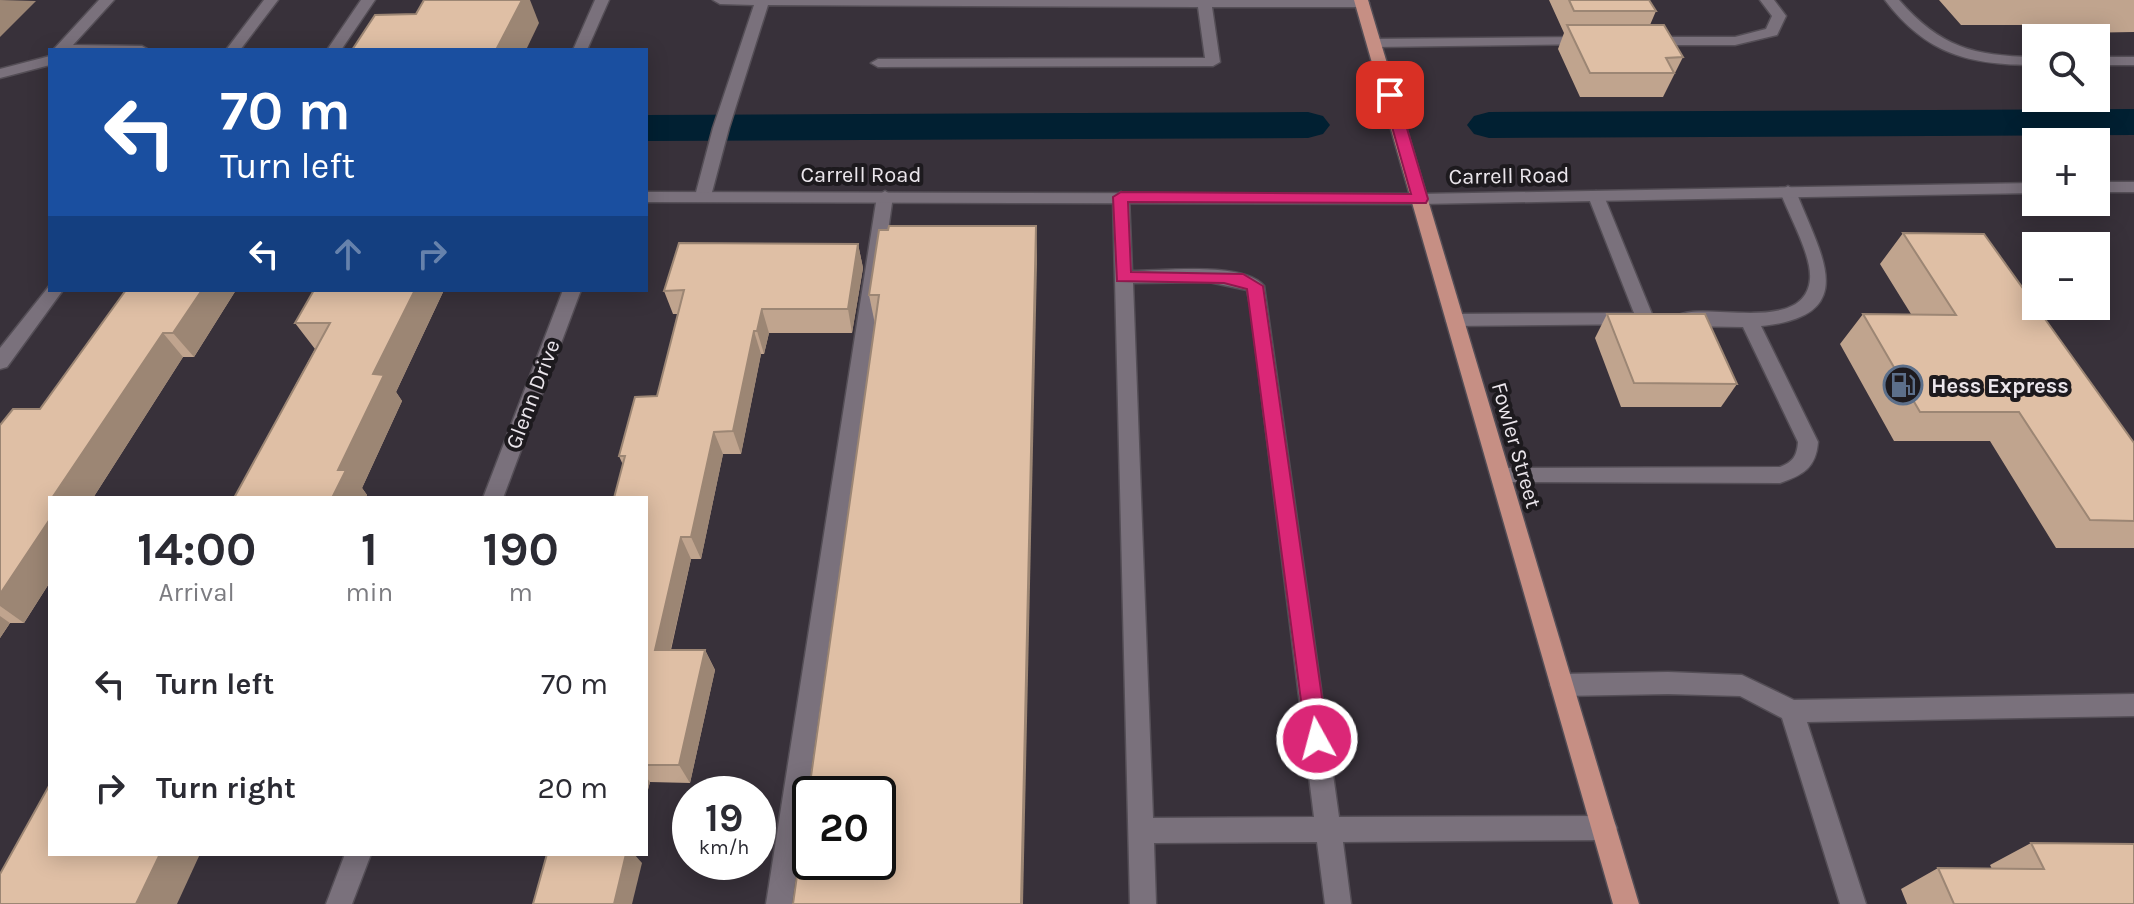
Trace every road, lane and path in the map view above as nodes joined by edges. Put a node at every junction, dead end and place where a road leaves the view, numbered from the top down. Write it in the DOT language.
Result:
graph roads {
  1 [pos="107,0"];
  2 [pos="271,0"];
  3 [pos="368,0"];
  4 [pos="602,0"];
  5 [pos="720,0"];
  6 [pos="1767,0"];
  7 [pos="1892,0"];
  8 [pos="764,1"];
  9 [pos="995,1"];
  10 [pos="1362,1"];
  11 [pos="1104,2"];
  12 [pos="1221,2"];
  13 [pos="1205,4"];
  14 [pos="1374,43"];
  15 [pos="62,48"];
  16 [pos="235,48"];
  17 [pos="335,48"];
  18 [pos="581,48"];
  19 [pos="48,56"];
  20 [pos="2022,61"];
  21 [pos="2110,61"];
  22 [pos="2134,61"];
  23 [pos="878,63"];
  24 [pos="0,74"];
  25 [pos="2110,187"];
  26 [pos="2134,187"];
  27 [pos="2022,188"];
  28 [pos="1788,191"];
  29 [pos="703,196"];
  30 [pos="885,196"];
  31 [pos="1596,196"];
  32 [pos="648,197"];
  33 [pos="1121,197"];
  34 [pos="1420,199"];
  35 [pos="1123,277"];
  36 [pos="52,292"];
  37 [pos="571,292"];
  38 [pos="1748,318"];
  39 [pos="1645,319"];
  40 [pos="1455,321"];
  41 [pos="1,360"];
  42 [pos="1501,476"];
  43 [pos="494,496"];
  44 [pos="1562,685"];
  45 [pos="2134,705"];
  46 [pos="1792,711"];
  47 [pos="1604,828"];
  48 [pos="1141,831"];
  49 [pos="1329,831"];
  50 [pos="357,856"];
  51 [pos="339,904"];
  52 [pos="779,904"];
  53 [pos="1143,904"];
  54 [pos="1338,904"];
  55 [pos="1626,904"];
  56 [pos="1853,904"];
  1 -- 15 [label="street"];
  2 -- 16 [label="street"];
  3 -- 17 [label="street"];
  4 -- 18 [label="street"];
  5 -- 8 [label="street"];
  6 -- 14 [label="street"];
  7 -- 20 [label="street"];
  8 -- 9 [label="street"];
  8 -- 29 [label="street"];
  9 -- 11 [label="street"];
  10 -- 12 [label="street"];
  10 -- 14 [label="main road, Fowler Street"];
  11 -- 13 [label="street"];
  12 -- 13 [label="street"];
  13 -- 23 [label="street"];
  14 -- 34 [label="main road, Fowler Street"];
  19 -- 24 [label="street"];
  21 -- 22 [label="street"];
  25 -- 26 [label="street"];
  27 -- 28 [label="street, Carrell Road"];
  28 -- 31 [label="street, Carrell Road"];
  28 -- 38 [label="street"];
  29 -- 30 [label="street, Carrell Road"];
  29 -- 32 [label="street, Carrell Road"];
  30 -- 33 [label="street, Carrell Road"];
  30 -- 52 [label="street"];
  31 -- 34 [label="street, Carrell Road"];
  31 -- 39 [label="street"];
  33 -- 34 [label="street, Carrell Road"];
  33 -- 35 [label="street"];
  34 -- 40 [label="main road, Fowler Street"];
  35 -- 48 [label="street"];
  35 -- 49 [label="street"];
  36 -- 41 [label="street"];
  37 -- 43 [label="street, Glenn Drive"];
  38 -- 39 [label="street"];
  38 -- 42 [label="street"];
  39 -- 40 [label="street"];
  40 -- 42 [label="main road, Fowler Street"];
  42 -- 44 [label="main road, Fowler Street"];
  44 -- 46 [label="street"];
  44 -- 47 [label="main road, Fowler Street"];
  45 -- 46 [label="street"];
  46 -- 56 [label="street"];
  47 -- 49 [label="street"];
  47 -- 55 [label="main road, Fowler Street"];
  48 -- 49 [label="street"];
  48 -- 53 [label="street"];
  49 -- 54 [label="street"];
  50 -- 51 [label="street"];
}
